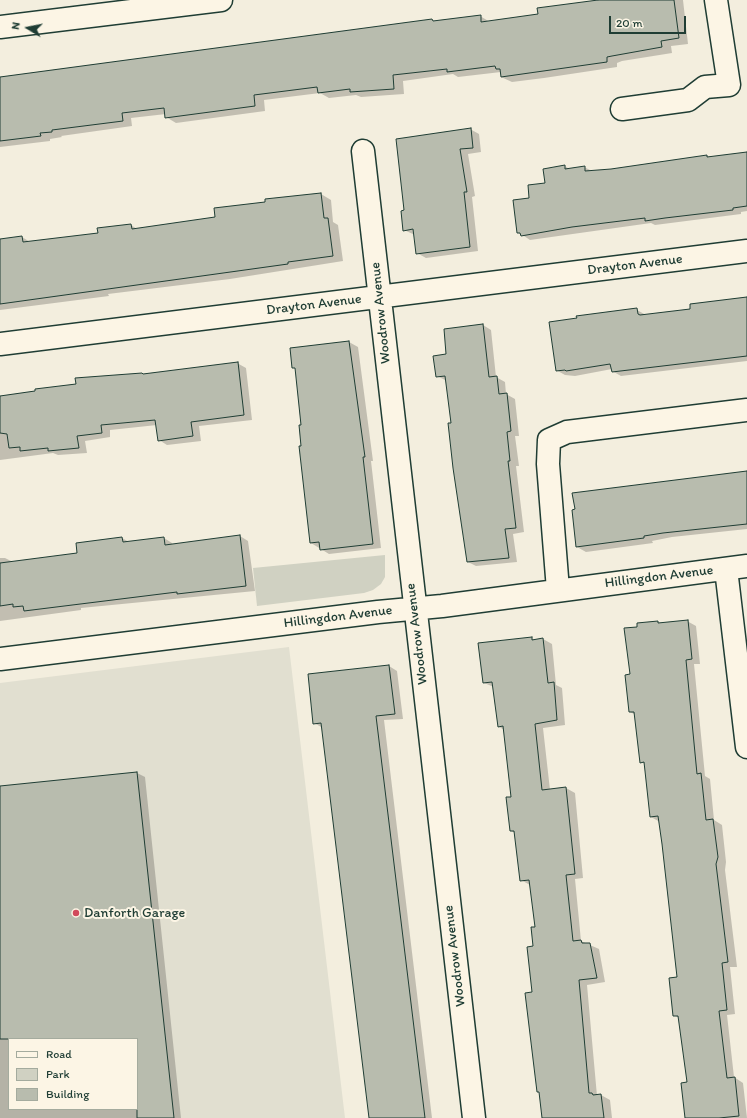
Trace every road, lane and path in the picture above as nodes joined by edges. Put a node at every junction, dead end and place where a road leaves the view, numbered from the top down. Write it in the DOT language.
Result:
graph roads {
  1 [pos="221,0"];
  2 [pos="716,0"];
  3 [pos="0,27"];
  4 [pos="622,109"];
  5 [pos="363,151"];
  6 [pos="747,251"];
  7 [pos="379,297"];
  8 [pos="0,344"];
  9 [pos="747,410"];
  10 [pos="737,567"];
  11 [pos="558,590"];
  12 [pos="414,609"];
  13 [pos="0,659"];
  14 [pos="747,747"];
  15 [pos="474,1118"];
  1 -- 3 [label="street"];
  2 -- 4 [label="street"];
  5 -- 7 [label="street, Woodrow Avenue"];
  6 -- 7 [label="street, Drayton Avenue"];
  7 -- 8 [label="street, Drayton Avenue"];
  7 -- 12 [label="street, Woodrow Avenue"];
  9 -- 11 [label="street"];
  10 -- 11 [label="street, Hillingdon Avenue"];
  10 -- 14 [label="street"];
  11 -- 12 [label="street, Hillingdon Avenue"];
  12 -- 13 [label="street, Hillingdon Avenue"];
  12 -- 15 [label="street, Woodrow Avenue"];
}
